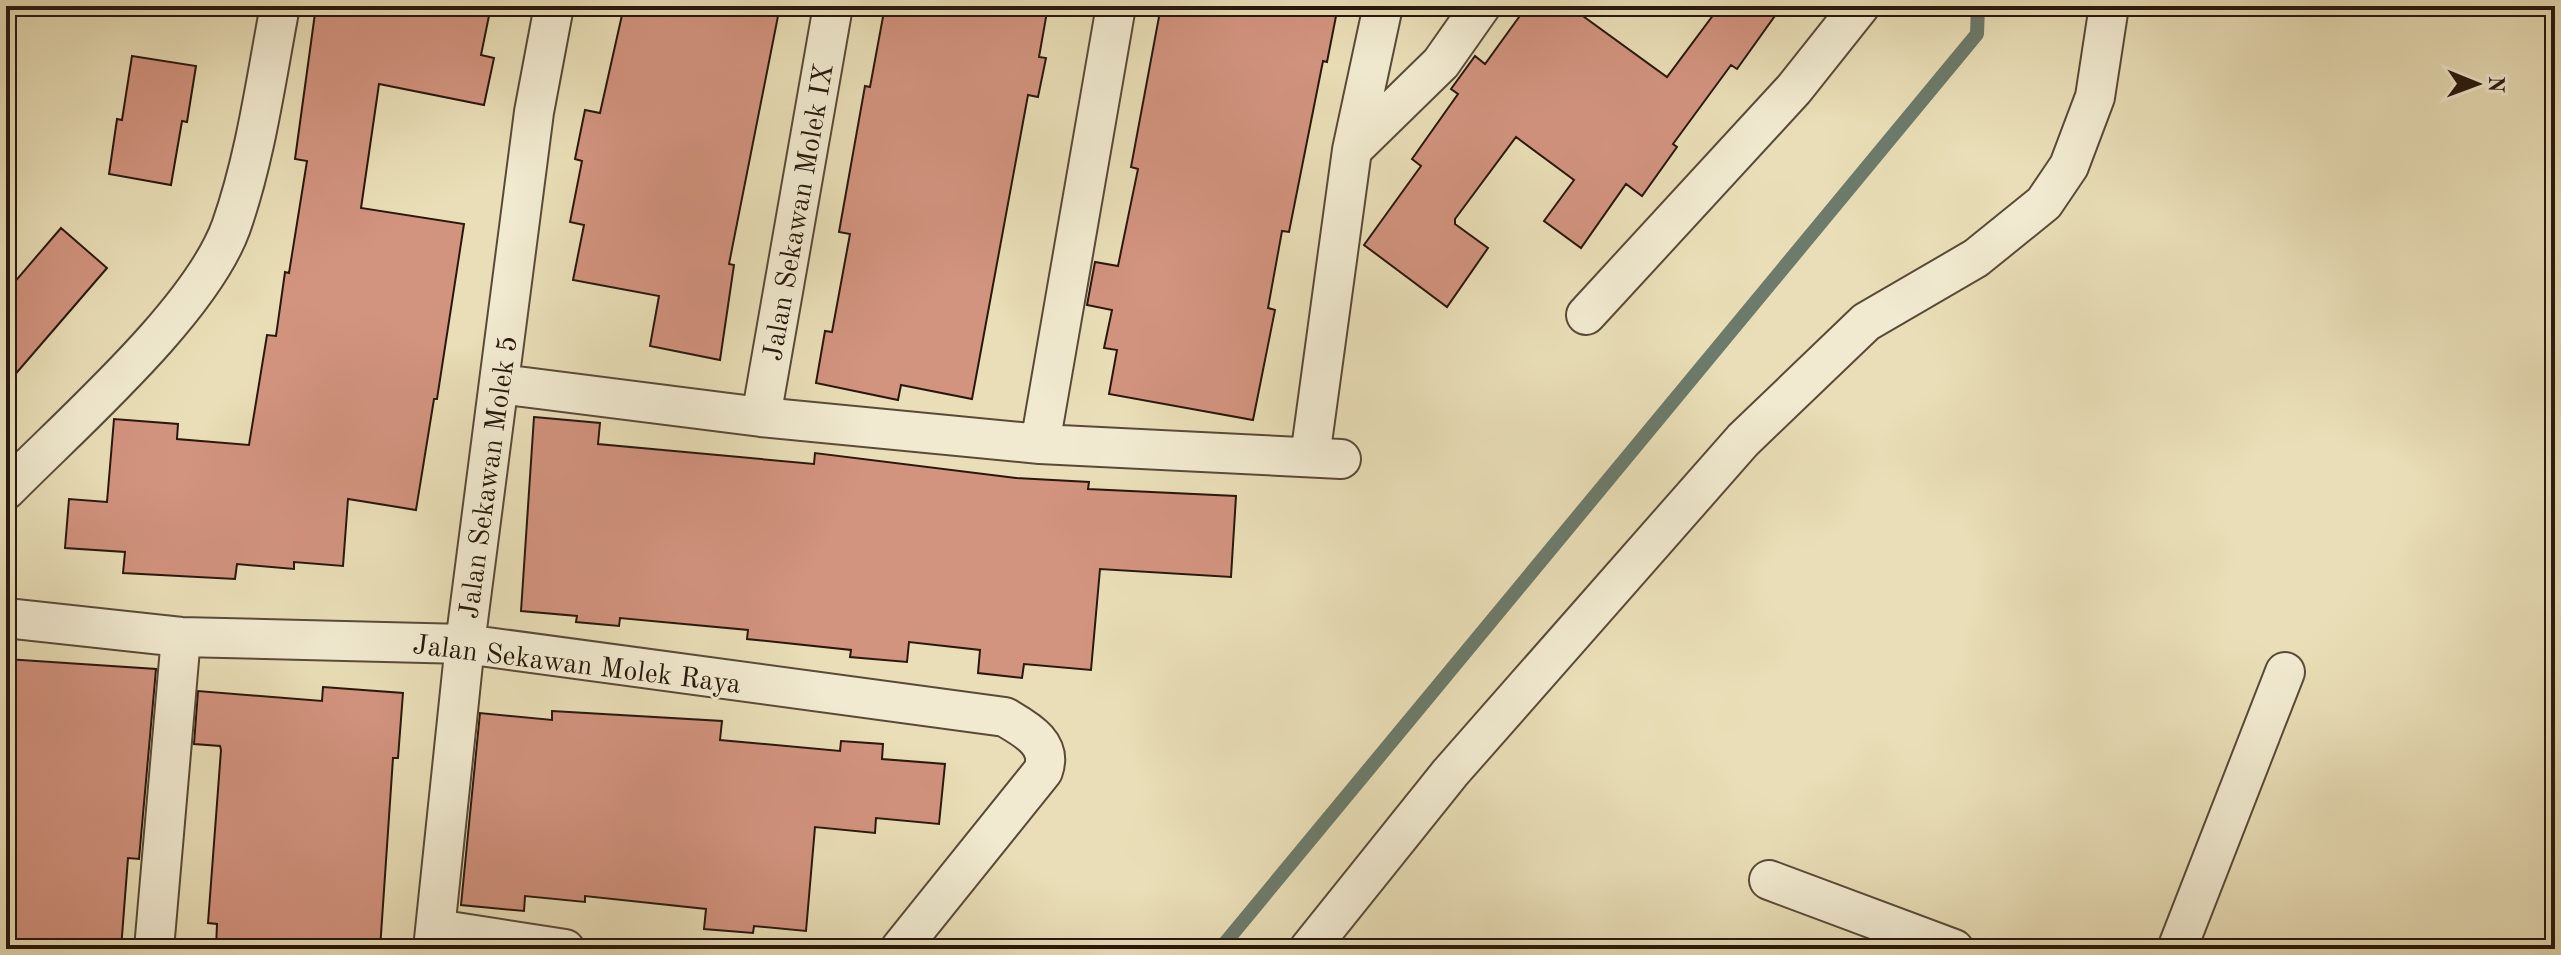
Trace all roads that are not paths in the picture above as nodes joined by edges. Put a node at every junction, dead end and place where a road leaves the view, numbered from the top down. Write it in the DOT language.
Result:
graph roads {
  1 [pos="280,6"];
  2 [pos="554,6"];
  3 [pos="833,6"];
  4 [pos="1116,6"];
  5 [pos="1383,6"];
  6 [pos="1481,6"];
  7 [pos="1860,6"];
  8 [pos="2109,6"];
  9 [pos="1352,150"];
  10 [pos="1586,315"];
  11 [pos="500,384"];
  12 [pos="761,417"];
  13 [pos="1040,444"];
  14 [pos="6,490"];
  15 [pos="6,618"];
  16 [pos="181,637"];
  17 [pos="465,644"];
  18 [pos="2285,672"];
  19 [pos="1769,880"];
  20 [pos="435,939"];
  21 [pos="154,949"];
  22 [pos="565,949"];
  23 [pos="900,949"];
  24 [pos="1309,949"];
  25 [pos="1954,949"];
  26 [pos="2177,949"];
  1 -- 14 [label="street"];
  2 -- 11 [label="street, Jalan Sekawan Molek 5"];
  3 -- 12 [label="street, Jalan Sekawan Molek IX"];
  4 -- 13 [label="street"];
  5 -- 9 [label="street"];
  6 -- 9 [label="street"];
  7 -- 10 [label="street"];
  8 -- 24 [label="street"];
  9 -- 13 [label="street"];
  11 -- 12 [label="street"];
  11 -- 17 [label="street, Jalan Sekawan Molek 5"];
  12 -- 13 [label="street"];
  15 -- 16 [label="street, Jalan Sekawan Molek Raya"];
  16 -- 17 [label="street, Jalan Sekawan Molek Raya"];
  16 -- 21 [label="street"];
  17 -- 20 [label="street, Jalan Sekawan Molek 5"];
  17 -- 23 [label="street, Jalan Sekawan Molek Raya"];
  18 -- 26 [label="street"];
  19 -- 25 [label="street"];
  20 -- 22 [label="street"];
}
